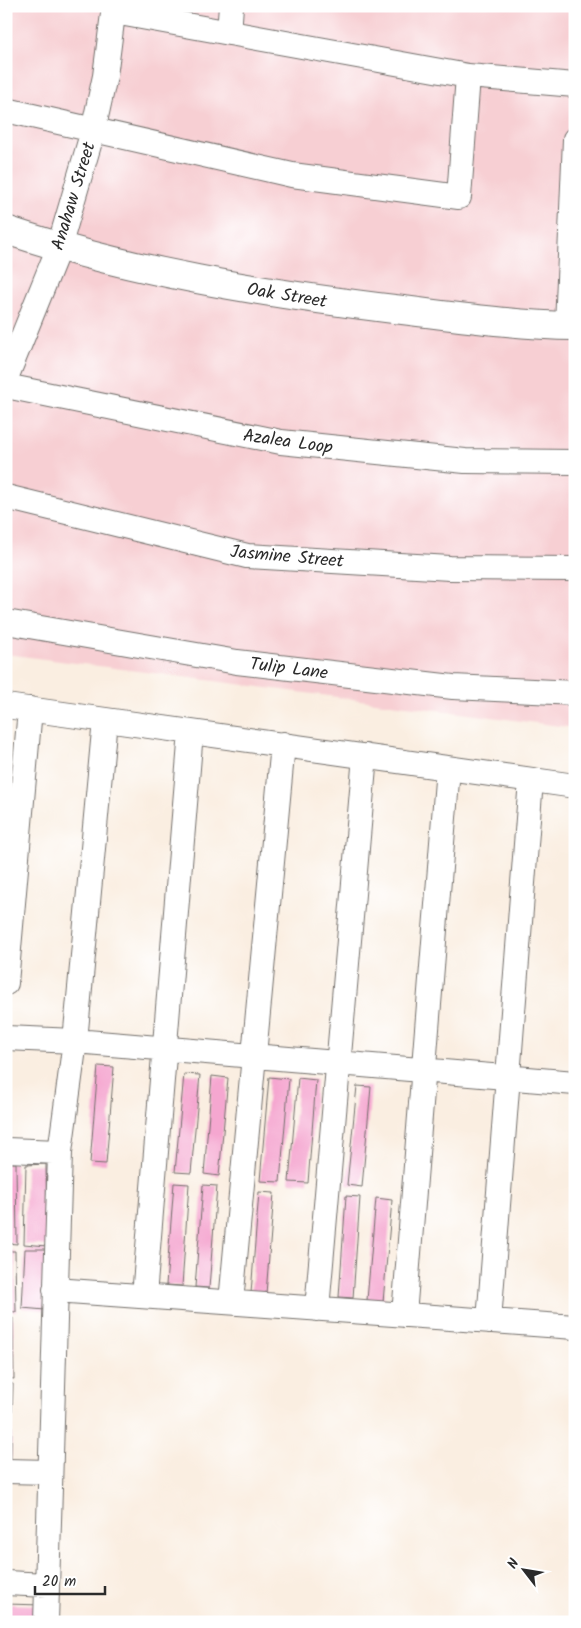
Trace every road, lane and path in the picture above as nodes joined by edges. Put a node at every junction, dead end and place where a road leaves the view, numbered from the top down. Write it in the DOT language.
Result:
graph roads {
  1 [pos="230,6"];
  2 [pos="114,9"];
  3 [pos="230,32"];
  4 [pos="468,76"];
  5 [pos="575,84"];
  6 [pos="6,110"];
  7 [pos="93,131"];
  8 [pos="575,139"];
  9 [pos="6,230"];
  10 [pos="59,247"];
  11 [pos="571,326"];
  12 [pos="6,378"];
  13 [pos="6,386"];
  14 [pos="575,462"];
  15 [pos="6,497"];
  16 [pos="575,569"];
  17 [pos="6,622"];
  18 [pos="575,693"];
  19 [pos="6,706"];
  20 [pos="30,709"];
  21 [pos="105,720"];
  22 [pos="191,732"];
  23 [pos="283,744"];
  24 [pos="365,756"];
  25 [pos="448,768"];
  26 [pos="531,780"];
  27 [pos="575,786"];
  28 [pos="6,983"];
  29 [pos="6,1038"];
  30 [pos="75,1041"];
  31 [pos="164,1048"];
  32 [pos="254,1056"];
  33 [pos="338,1063"];
  34 [pos="424,1070"];
  35 [pos="508,1077"];
  36 [pos="575,1083"];
  37 [pos="6,1150"];
  38 [pos="60,1152"];
  39 [pos="55,1290"];
  40 [pos="144,1296"];
  41 [pos="231,1302"];
  42 [pos="316,1309"];
  43 [pos="404,1315"];
  44 [pos="489,1321"];
  45 [pos="575,1327"];
  46 [pos="6,1471"];
  47 [pos="50,1472"];
  48 [pos="6,1583"];
  49 [pos="47,1585"];
  50 [pos="46,1622"];
  1 -- 3 [label="street"];
  2 -- 3 [label="street"];
  2 -- 7 [label="street, Anahaw Street"];
  3 -- 4 [label="street"];
  4 -- 5 [label="street"];
  4 -- 7 [label="street"];
  6 -- 7 [label="street"];
  7 -- 10 [label="street, Anahaw Street"];
  8 -- 11 [label="street"];
  9 -- 10 [label="street, Oak Street"];
  10 -- 11 [label="street, Oak Street"];
  10 -- 12 [label="street, Anahaw Street"];
  13 -- 14 [label="street, Azalea Loop"];
  15 -- 16 [label="street, Jasmine Street"];
  17 -- 18 [label="street, Tulip Lane"];
  19 -- 20 [label="street"];
  20 -- 21 [label="street"];
  20 -- 28 [label="street"];
  21 -- 22 [label="street"];
  21 -- 30 [label="street"];
  22 -- 23 [label="street"];
  22 -- 31 [label="street"];
  23 -- 24 [label="street"];
  23 -- 32 [label="street"];
  24 -- 25 [label="street"];
  24 -- 33 [label="street"];
  25 -- 26 [label="street"];
  25 -- 34 [label="street"];
  26 -- 27 [label="street"];
  26 -- 35 [label="street"];
  29 -- 30 [label="street"];
  30 -- 31 [label="street"];
  30 -- 38 [label="street"];
  31 -- 32 [label="street"];
  31 -- 40 [label="street"];
  32 -- 33 [label="street"];
  32 -- 41 [label="street"];
  33 -- 34 [label="street"];
  33 -- 42 [label="street"];
  34 -- 35 [label="street"];
  34 -- 43 [label="street"];
  35 -- 36 [label="street"];
  35 -- 44 [label="street"];
  37 -- 38 [label="street"];
  38 -- 39 [label="street"];
  39 -- 40 [label="street"];
  39 -- 47 [label="street"];
  40 -- 41 [label="street"];
  41 -- 42 [label="street"];
  42 -- 43 [label="street"];
  43 -- 44 [label="street"];
  44 -- 45 [label="street"];
  46 -- 47 [label="street"];
  47 -- 49 [label="street"];
  48 -- 49 [label="street"];
  49 -- 50 [label="street"];
}
